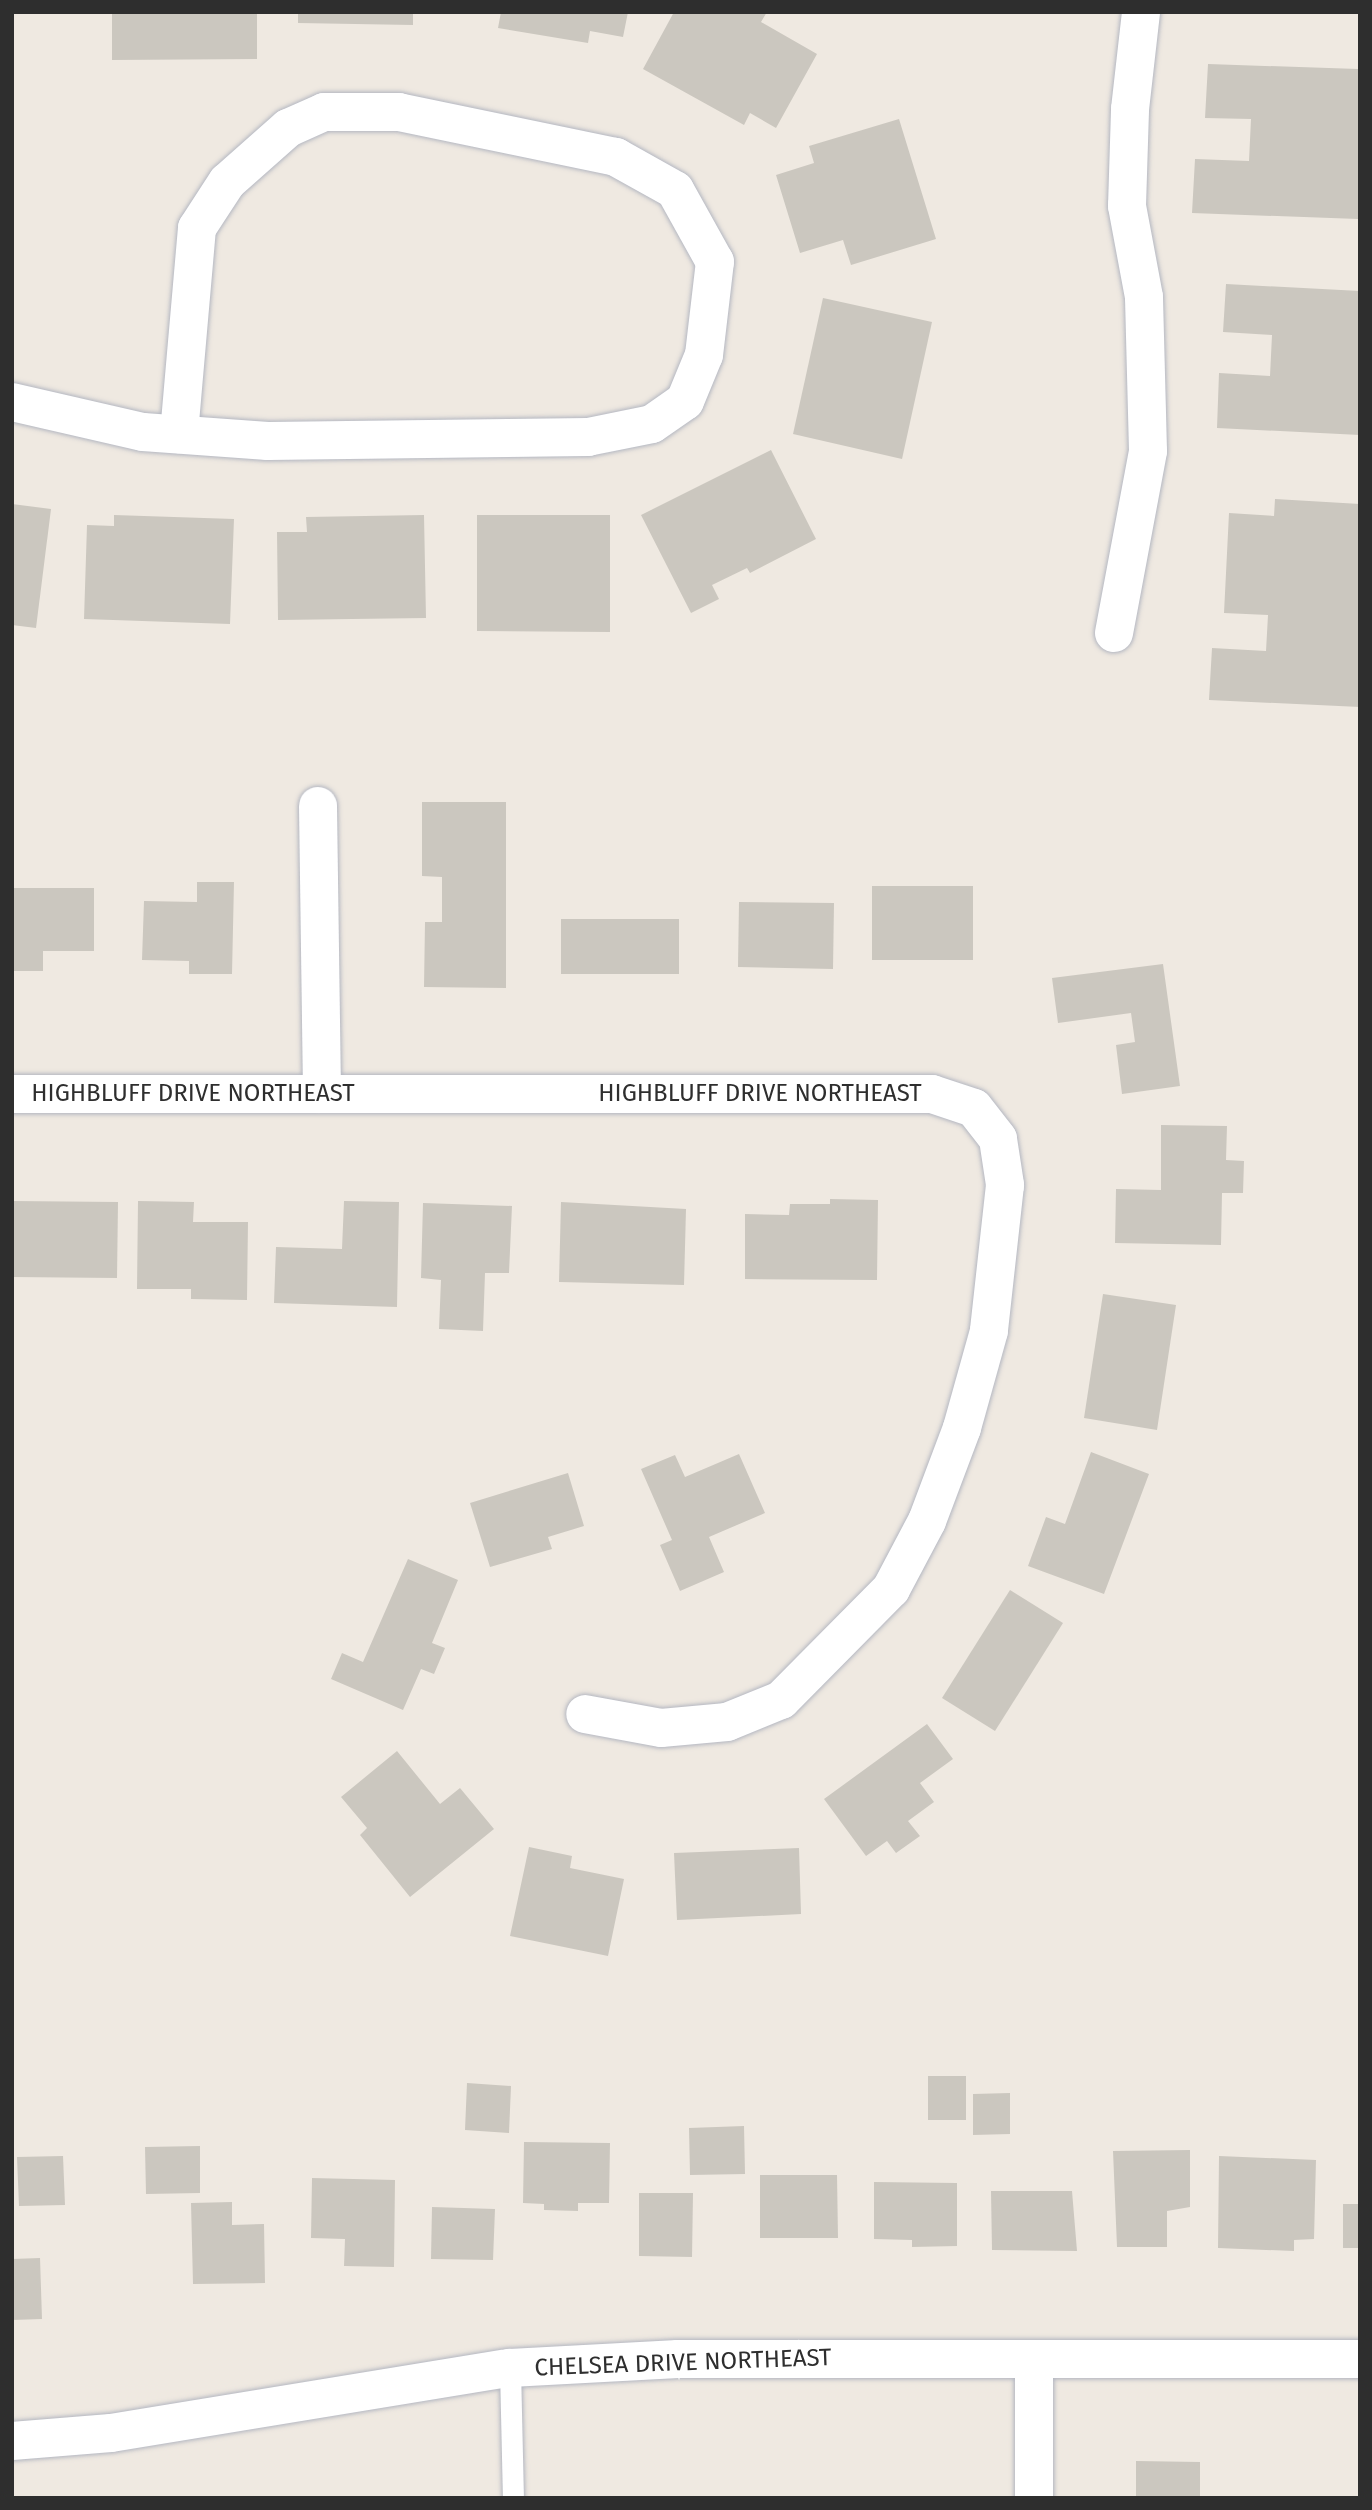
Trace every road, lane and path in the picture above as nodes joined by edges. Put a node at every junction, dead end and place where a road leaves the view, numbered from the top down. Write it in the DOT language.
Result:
graph roads {
  1 [pos="1141,12"];
  2 [pos="12,402"];
  3 [pos="179,434"];
  4 [pos="1114,633"];
  5 [pos="318,806"];
  6 [pos="12,1094"];
  7 [pos="321,1094"];
  8 [pos="585,1714"];
  9 [pos="1034,2359"];
  10 [pos="1360,2359"];
  11 [pos="510,2368"];
  12 [pos="12,2441"];
  13 [pos="513,2498"];
  14 [pos="1034,2498"];
  1 -- 4 [label="street"];
  2 -- 3 [label="street"];
  3 -- 3 [label="street"];
  5 -- 7 [label="street"];
  6 -- 7 [label="street, HIGHBLUFF DRIVE NORTHEAST"];
  7 -- 8 [label="street, HIGHBLUFF DRIVE NORTHEAST"];
  9 -- 10 [label="street, CHELSEA DRIVE NORTHEAST"];
  9 -- 11 [label="street, CHELSEA DRIVE NORTHEAST"];
  9 -- 14 [label="street"];
  11 -- 12 [label="street, CHELSEA DRIVE NORTHEAST"];
  11 -- 13 [label="lane"];
}
